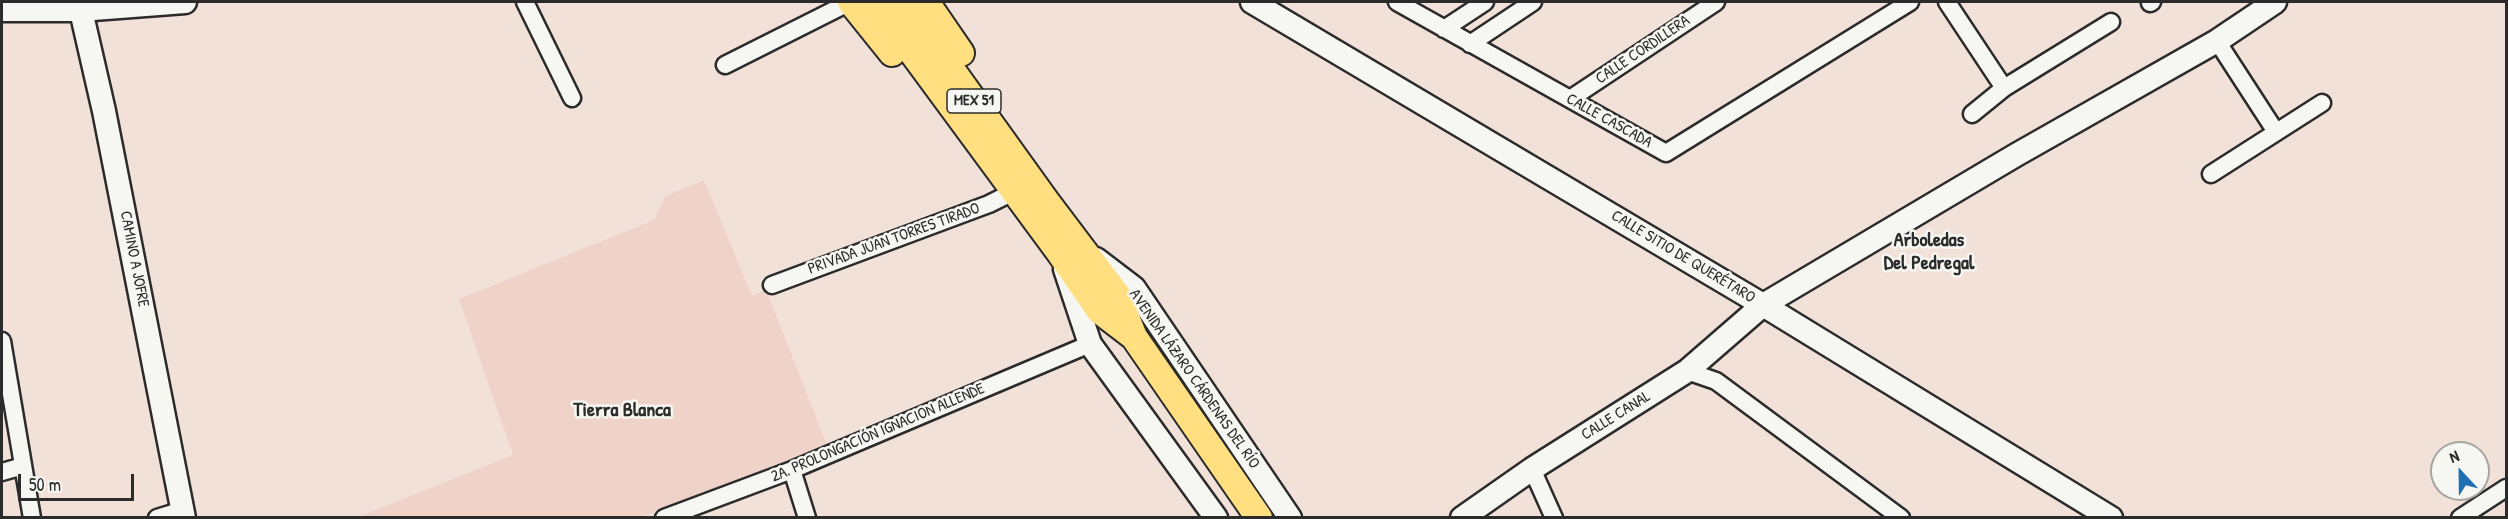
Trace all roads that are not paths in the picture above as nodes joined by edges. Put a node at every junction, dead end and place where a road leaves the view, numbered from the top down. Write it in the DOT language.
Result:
graph roads {
  1 [pos="186,2"];
  2 [pos="525,2"];
  3 [pos="851,2"];
  4 [pos="875,2"];
  5 [pos="903,2"];
  6 [pos="926,2"];
  7 [pos="1252,2"];
  8 [pos="1396,2"];
  9 [pos="1485,2"];
  10 [pos="1533,2"];
  11 [pos="1716,2"];
  12 [pos="1910,2"];
  13 [pos="1948,2"];
  14 [pos="2275,2"];
  15 [pos="80,6"];
  16 [pos="2,10"];
  17 [pos="2110,22"];
  18 [pos="1444,29"];
  19 [pos="2217,41"];
  20 [pos="1470,44"];
  21 [pos="725,65"];
  22 [pos="2004,88"];
  23 [pos="572,98"];
  24 [pos="1570,99"];
  25 [pos="2322,103"];
  26 [pos="1971,114"];
  27 [pos="2276,132"];
  28 [pos="990,159"];
  29 [pos="2211,174"];
  30 [pos="1015,191"];
  31 [pos="1046,201"];
  32 [pos="1086,251"];
  33 [pos="1060,253"];
  34 [pos="772,285"];
  35 [pos="1763,305"];
  36 [pos="1134,337"];
  37 [pos="2,341"];
  38 [pos="1090,344"];
  39 [pos="1687,371"];
  40 [pos="23,465"];
  41 [pos="792,470"];
  42 [pos="1532,470"];
  43 [pos="2,472"];
  44 [pos="2506,488"];
  45 [pos="184,514"];
  46 [pos="33,518"];
  47 [pos="157,518"];
  48 [pos="663,518"];
  49 [pos="807,518"];
  50 [pos="1216,518"];
  51 [pos="1259,518"];
  52 [pos="1290,518"];
  53 [pos="1462,518"];
  54 [pos="1554,518"];
  55 [pos="1901,518"];
  56 [pos="2111,518"];
  57 [pos="2460,518"];
  1 -- 15 [label="main road"];
  2 -- 23 [label="street"];
  3 -- 21 [label="street"];
  3 -- 28 [label="main road"];
  4 -- 28 [label="main road, AVENIDA LÁZARO CÁRDENAS DEL RÍO / MEX 51"];
  5 -- 31 [label="main road, AVENIDA LÁZARO CÁRDENAS DEL RÍO / MEX 51"];
  6 -- 31 [label="main road"];
  7 -- 35 [label="main road, CALLE SITIO DE QUERÉTARO"];
  8 -- 18 [label="street, CALLE CASCADA"];
  9 -- 18 [label="street"];
  10 -- 20 [label="street"];
  11 -- 24 [label="street, CALLE CORDILLERA"];
  12 -- 24 [label="street, CALLE CASCADA"];
  13 -- 22 [label="street"];
  14 -- 19 [label="main road, CALLE CANAL"];
  15 -- 16 [label="main road"];
  15 -- 45 [label="main road, CAMINO A JOFRE"];
  17 -- 22 [label="street"];
  18 -- 20 [label="street, CALLE CASCADA"];
  19 -- 27 [label="street"];
  19 -- 35 [label="main road, CALLE CANAL"];
  20 -- 24 [label="street, CALLE CASCADA"];
  22 -- 26 [label="street"];
  25 -- 27 [label="street"];
  27 -- 29 [label="street"];
  28 -- 30 [label="main road, AVENIDA LÁZARO CÁRDENAS DEL RÍO / MEX 51"];
  30 -- 33 [label="main road, AVENIDA LÁZARO CÁRDENAS DEL RÍO / MEX 51"];
  30 -- 34 [label="street, PRIVADA JUAN TORRES TIRADO"];
  31 -- 32 [label="main road, AVENIDA LÁZARO CÁRDENAS DEL RÍO / MEX 51"];
  32 -- 36 [label="main road, AVENIDA LÁZARO CÁRDENAS DEL RÍO / MEX 51"];
  32 -- 52 [label="main road, AVENIDA LÁZARO CÁRDENAS DEL RÍO"];
  33 -- 36 [label="main road, AVENIDA LÁZARO CÁRDENAS DEL RÍO / MEX 51"];
  33 -- 38 [label="main road, AVENIDA LÁZARO CÁRDENAS DEL RÍO"];
  35 -- 39 [label="main road, CALLE CANAL"];
  35 -- 56 [label="main road, CALLE SITIO DE QUERÉTARO"];
  36 -- 51 [label="main road, AVENIDA LÁZARO CÁRDENAS DEL RÍO / MEX 51"];
  37 -- 40 [label="street"];
  38 -- 41 [label="street, 2A. PROLONGACIÓN IGNACION ALLENDE"];
  38 -- 50 [label="main road, AVENIDA LÁZARO CÁRDENAS DEL RÍO"];
  39 -- 42 [label="main road, CALLE CANAL"];
  39 -- 55 [label="street"];
  40 -- 43 [label="street"];
  40 -- 46 [label="street"];
  41 -- 48 [label="street, 2A. PROLONGACIÓN IGNACION ALLENDE"];
  41 -- 49 [label="street"];
  42 -- 53 [label="main road, CALLE CANAL"];
  42 -- 54 [label="street"];
  44 -- 57 [label="street"];
  45 -- 47 [label="street"];
}
